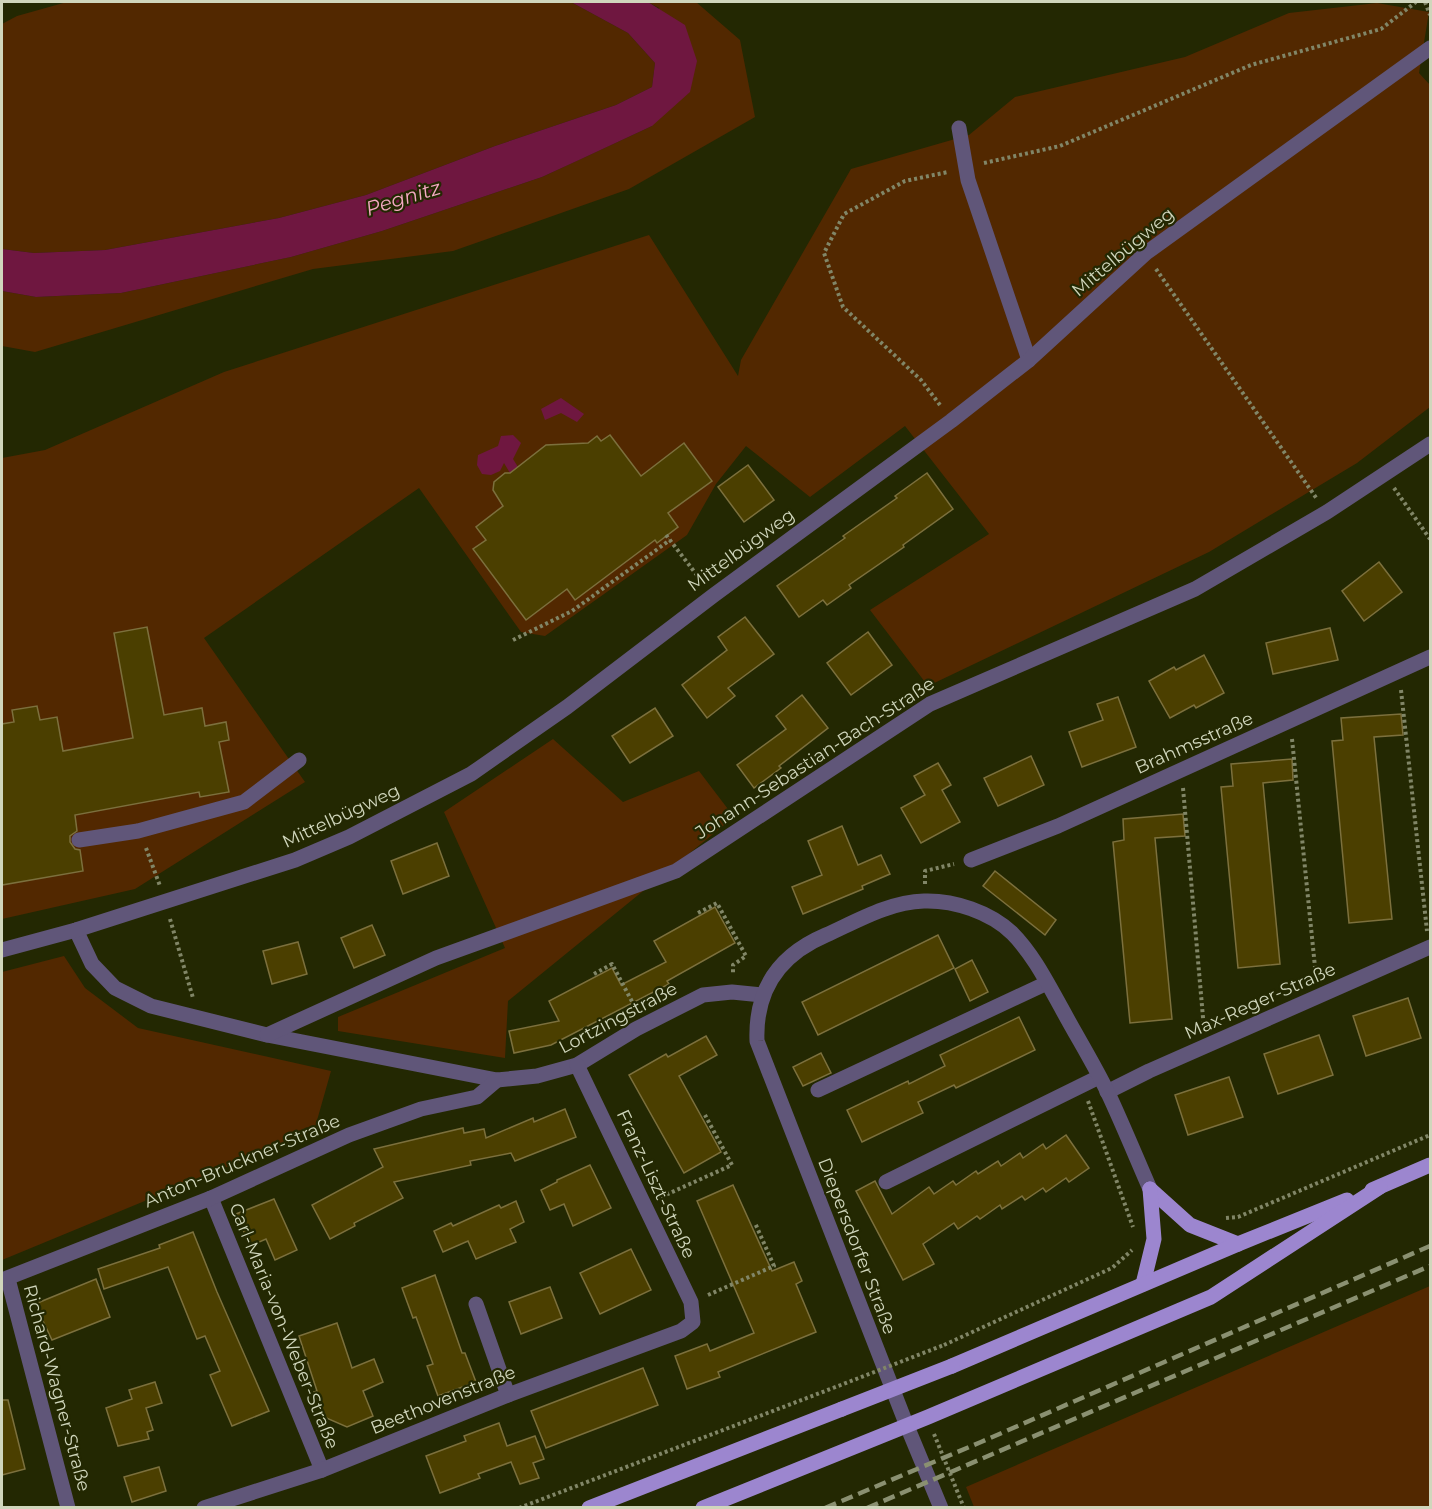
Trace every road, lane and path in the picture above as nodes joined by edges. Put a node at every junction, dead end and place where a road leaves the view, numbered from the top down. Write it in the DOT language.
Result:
graph roads {
  1 [pos="1416,2"];
  2 [pos="1425,2"];
  3 [pos="1431,15"];
  4 [pos="1431,48"];
  5 [pos="959,128"];
  6 [pos="966,168"];
  7 [pos="1160,276"];
  8 [pos="1029,360"];
  9 [pos="951,420"];
  10 [pos="1431,444"];
  11 [pos="1385,475"];
  12 [pos="1327,512"];
  13 [pos="666,535"];
  14 [pos="1431,539"];
  15 [pos="670,540"];
  16 [pos="703,582"];
  17 [pos="513,640"];
  18 [pos="1431,657"];
  19 [pos="1399,672"];
  20 [pos="1290,721"];
  21 [pos="299,760"];
  22 [pos="1182,770"];
  23 [pos="79,840"];
  24 [pos="150,859"];
  25 [pos="971,860"];
  26 [pos="924,900"];
  27 [pos="165,901"];
  28 [pos="698,914"];
  29 [pos="76,930"];
  30 [pos="1430,947"];
  31 [pos="2,950"];
  32 [pos="594,974"];
  33 [pos="1047,984"];
  34 [pos="732,992"];
  35 [pos="762,994"];
  36 [pos="1318,996"];
  37 [pos="199,1018"];
  38 [pos="645,1024"];
  39 [pos="267,1035"];
  40 [pos="1205,1047"];
  41 [pos="578,1065"];
  42 [pos="1099,1077"];
  43 [pos="497,1080"];
  44 [pos="818,1090"];
  45 [pos="1107,1092"];
  46 [pos="705,1115"];
  47 [pos="1431,1135"];
  48 [pos="1431,1165"];
  49 [pos="886,1182"];
  50 [pos="1380,1186"];
  51 [pos="1150,1189"];
  52 [pos="211,1198"];
  53 [pos="644,1205"];
  54 [pos="755,1222"];
  55 [pos="1190,1225"];
  56 [pos="1154,1239"];
  57 [pos="1238,1244"];
  58 [pos="5,1280"];
  59 [pos="1143,1284"];
  60 [pos="691,1302"];
  61 [pos="476,1304"];
  62 [pos="693,1322"];
  63 [pos="508,1395"];
  64 [pos="928,1417"];
  65 [pos="907,1426"];
  66 [pos="322,1470"];
  67 [pos="68,1508"];
  68 [pos="204,1508"];
  69 [pos="519,1508"];
  70 [pos="589,1508"];
  71 [pos="703,1508"];
  72 [pos="941,1508"];
  73 [pos="964,1508"];
  1 -- 6 [label="path"];
  2 -- 3 [label="path"];
  4 -- 8 [label="street, Mittelbügweg"];
  5 -- 6 [label="street"];
  6 -- 8 [label="street"];
  6 -- 9 [label="path"];
  7 -- 12 [label="path"];
  8 -- 9 [label="street, Mittelbügweg"];
  9 -- 27 [label="street, Mittelbügweg"];
  10 -- 11 [label="street, Johann-Sebastian-Bach-Straße"];
  11 -- 12 [label="street, Johann-Sebastian-Bach-Straße"];
  11 -- 14 [label="path"];
  12 -- 39 [label="street, Johann-Sebastian-Bach-Straße"];
  13 -- 15 [label="path"];
  15 -- 16 [label="path"];
  15 -- 17 [label="path"];
  18 -- 19 [label="street, Brahmsstraße"];
  19 -- 20 [label="street, Brahmsstraße"];
  19 -- 30 [label="path"];
  20 -- 22 [label="street, Brahmsstraße"];
  20 -- 36 [label="path"];
  21 -- 23 [label="street"];
  22 -- 25 [label="street, Brahmsstraße"];
  22 -- 40 [label="path"];
  24 -- 27 [label="path"];
  25 -- 26 [label="path"];
  26 -- 33 [label="street"];
  26 -- 35 [label="street"];
  27 -- 29 [label="street, Mittelbügweg"];
  27 -- 37 [label="path"];
  28 -- 34 [label="path"];
  29 -- 31 [label="street, Mittelbügweg"];
  29 -- 37 [label="street, Lortzingstraße"];
  30 -- 36 [label="street, Max-Reger-Straße"];
  32 -- 38 [label="path"];
  33 -- 42 [label="street"];
  33 -- 44 [label="street"];
  34 -- 35 [label="street, Lortzingstraße"];
  34 -- 38 [label="street, Lortzingstraße"];
  35 -- 65 [label="street, Diepersdorfer Straße"];
  36 -- 40 [label="street, Max-Reger-Straße"];
  37 -- 39 [label="street, Lortzingstraße"];
  38 -- 41 [label="street, Lortzingstraße"];
  39 -- 43 [label="street, Lortzingstraße"];
  40 -- 45 [label="street, Max-Reger-Straße"];
  41 -- 43 [label="street, Lortzingstraße"];
  41 -- 53 [label="street, Franz-Liszt-Straße"];
  42 -- 45 [label="street"];
  42 -- 49 [label="street"];
  43 -- 52 [label="street, Anton-Bruckner-Straße"];
  45 -- 51 [label="street"];
  46 -- 53 [label="path"];
  47 -- 55 [label="path"];
  48 -- 50 [label="main road"];
  50 -- 57 [label="main road"];
  50 -- 64 [label="main road"];
  51 -- 55 [label="main road"];
  51 -- 56 [label="main road"];
  52 -- 58 [label="street, Anton-Bruckner-Straße"];
  52 -- 66 [label="street, Carl-Maria-von-Weber-Straße"];
  53 -- 60 [label="street, Franz-Liszt-Straße"];
  54 -- 60 [label="path"];
  55 -- 57 [label="main road"];
  56 -- 59 [label="main road"];
  56 -- 69 [label="path, bridge"];
  57 -- 59 [label="main road"];
  58 -- 67 [label="street, Richard-Wagner-Straße"];
  59 -- 70 [label="main road, bridge"];
  60 -- 62 [label="street, Franz-Liszt-Straße"];
  61 -- 63 [label="street"];
  62 -- 63 [label="street, Beethovenstraße"];
  63 -- 66 [label="street, Beethovenstraße"];
  64 -- 65 [label="main road"];
  64 -- 73 [label="path"];
  65 -- 71 [label="main road"];
  65 -- 72 [label="street, Diepersdorfer Straße"];
  66 -- 68 [label="street, Beethovenstraße"];
}
